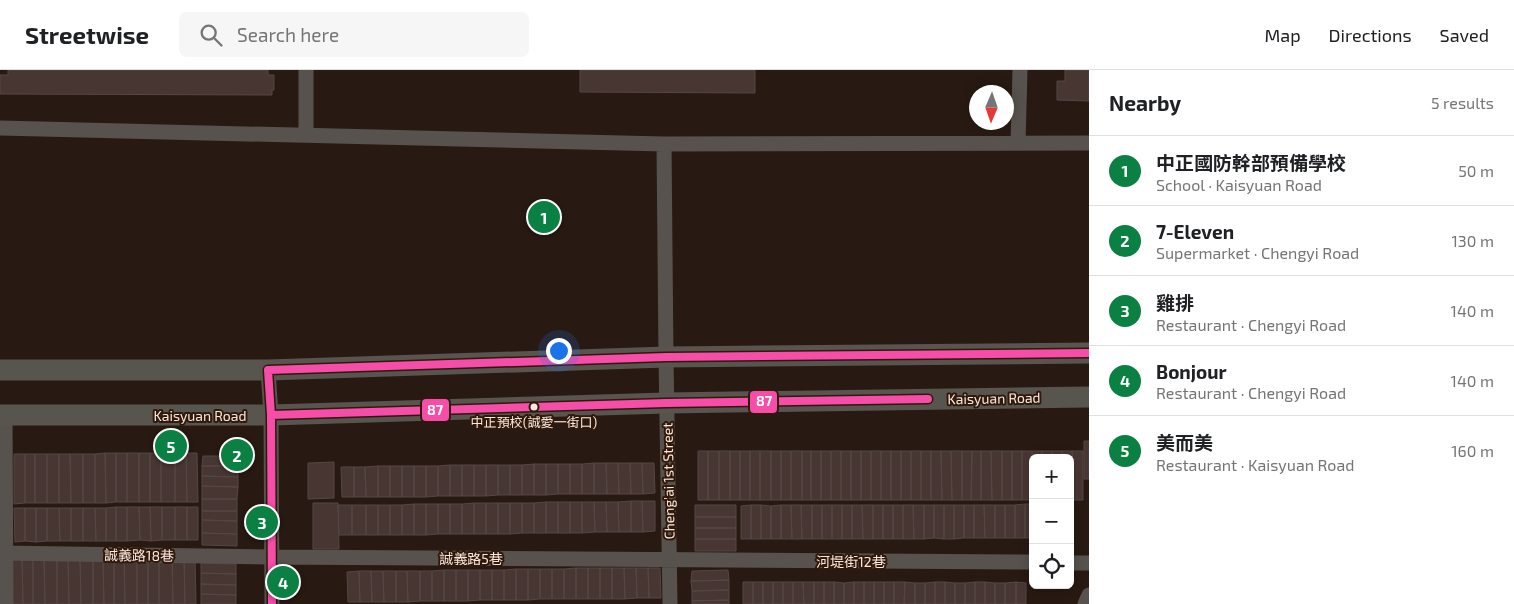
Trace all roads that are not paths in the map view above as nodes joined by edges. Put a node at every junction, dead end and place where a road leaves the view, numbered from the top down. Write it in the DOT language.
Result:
graph roads {
  1 [pos="306,70"];
  2 [pos="1020,70"];
  3 [pos="0,128"];
  4 [pos="306,135"];
  5 [pos="1018,143"];
  6 [pos="1089,143"];
  7 [pos="664,144"];
  8 [pos="1089,353"];
  9 [pos="666,357"];
  10 [pos="0,370"];
  11 [pos="268,370"];
  12 [pos="1089,397"];
  13 [pos="666,403"];
  14 [pos="2,415"];
  15 [pos="271,415"];
  16 [pos="3,553"];
  17 [pos="272,557"];
  18 [pos="670,560"];
  19 [pos="1029,562"];
  20 [pos="1074,562"];
  21 [pos="1089,563"];
  22 [pos="1089,595"];
  23 [pos="6,604"];
  24 [pos="272,604"];
  25 [pos="670,604"];
  26 [pos="1084,604"];
  1 -- 4 [label="street"];
  2 -- 5 [label="street"];
  3 -- 4 [label="street"];
  4 -- 7 [label="street"];
  5 -- 6 [label="street"];
  5 -- 7 [label="street"];
  7 -- 9 [label="street, Cheng'ai 1st Street"];
  8 -- 9 [label="street"];
  9 -- 11 [label="street"];
  9 -- 13 [label="street, Cheng'ai 1st Street"];
  10 -- 11 [label="street"];
  11 -- 15 [label="street"];
  12 -- 13 [label="street, Kaisyuan Road"];
  13 -- 15 [label="street, Kaisyuan Road"];
  13 -- 18 [label="street, Cheng'ai 1st Street"];
  14 -- 15 [label="street, Kaisyuan Road"];
  14 -- 16 [label="street"];
  15 -- 17 [label="street"];
  16 -- 17 [label="street, 誠義路18巷"];
  16 -- 23 [label="street"];
  17 -- 18 [label="street, 誠義路5巷"];
  17 -- 24 [label="street"];
  18 -- 19 [label="street, 河堤街12巷"];
  18 -- 25 [label="street, Cheng'ai 1st Street"];
  20 -- 21 [label="street"];
  22 -- 26 [label="street"];
}
